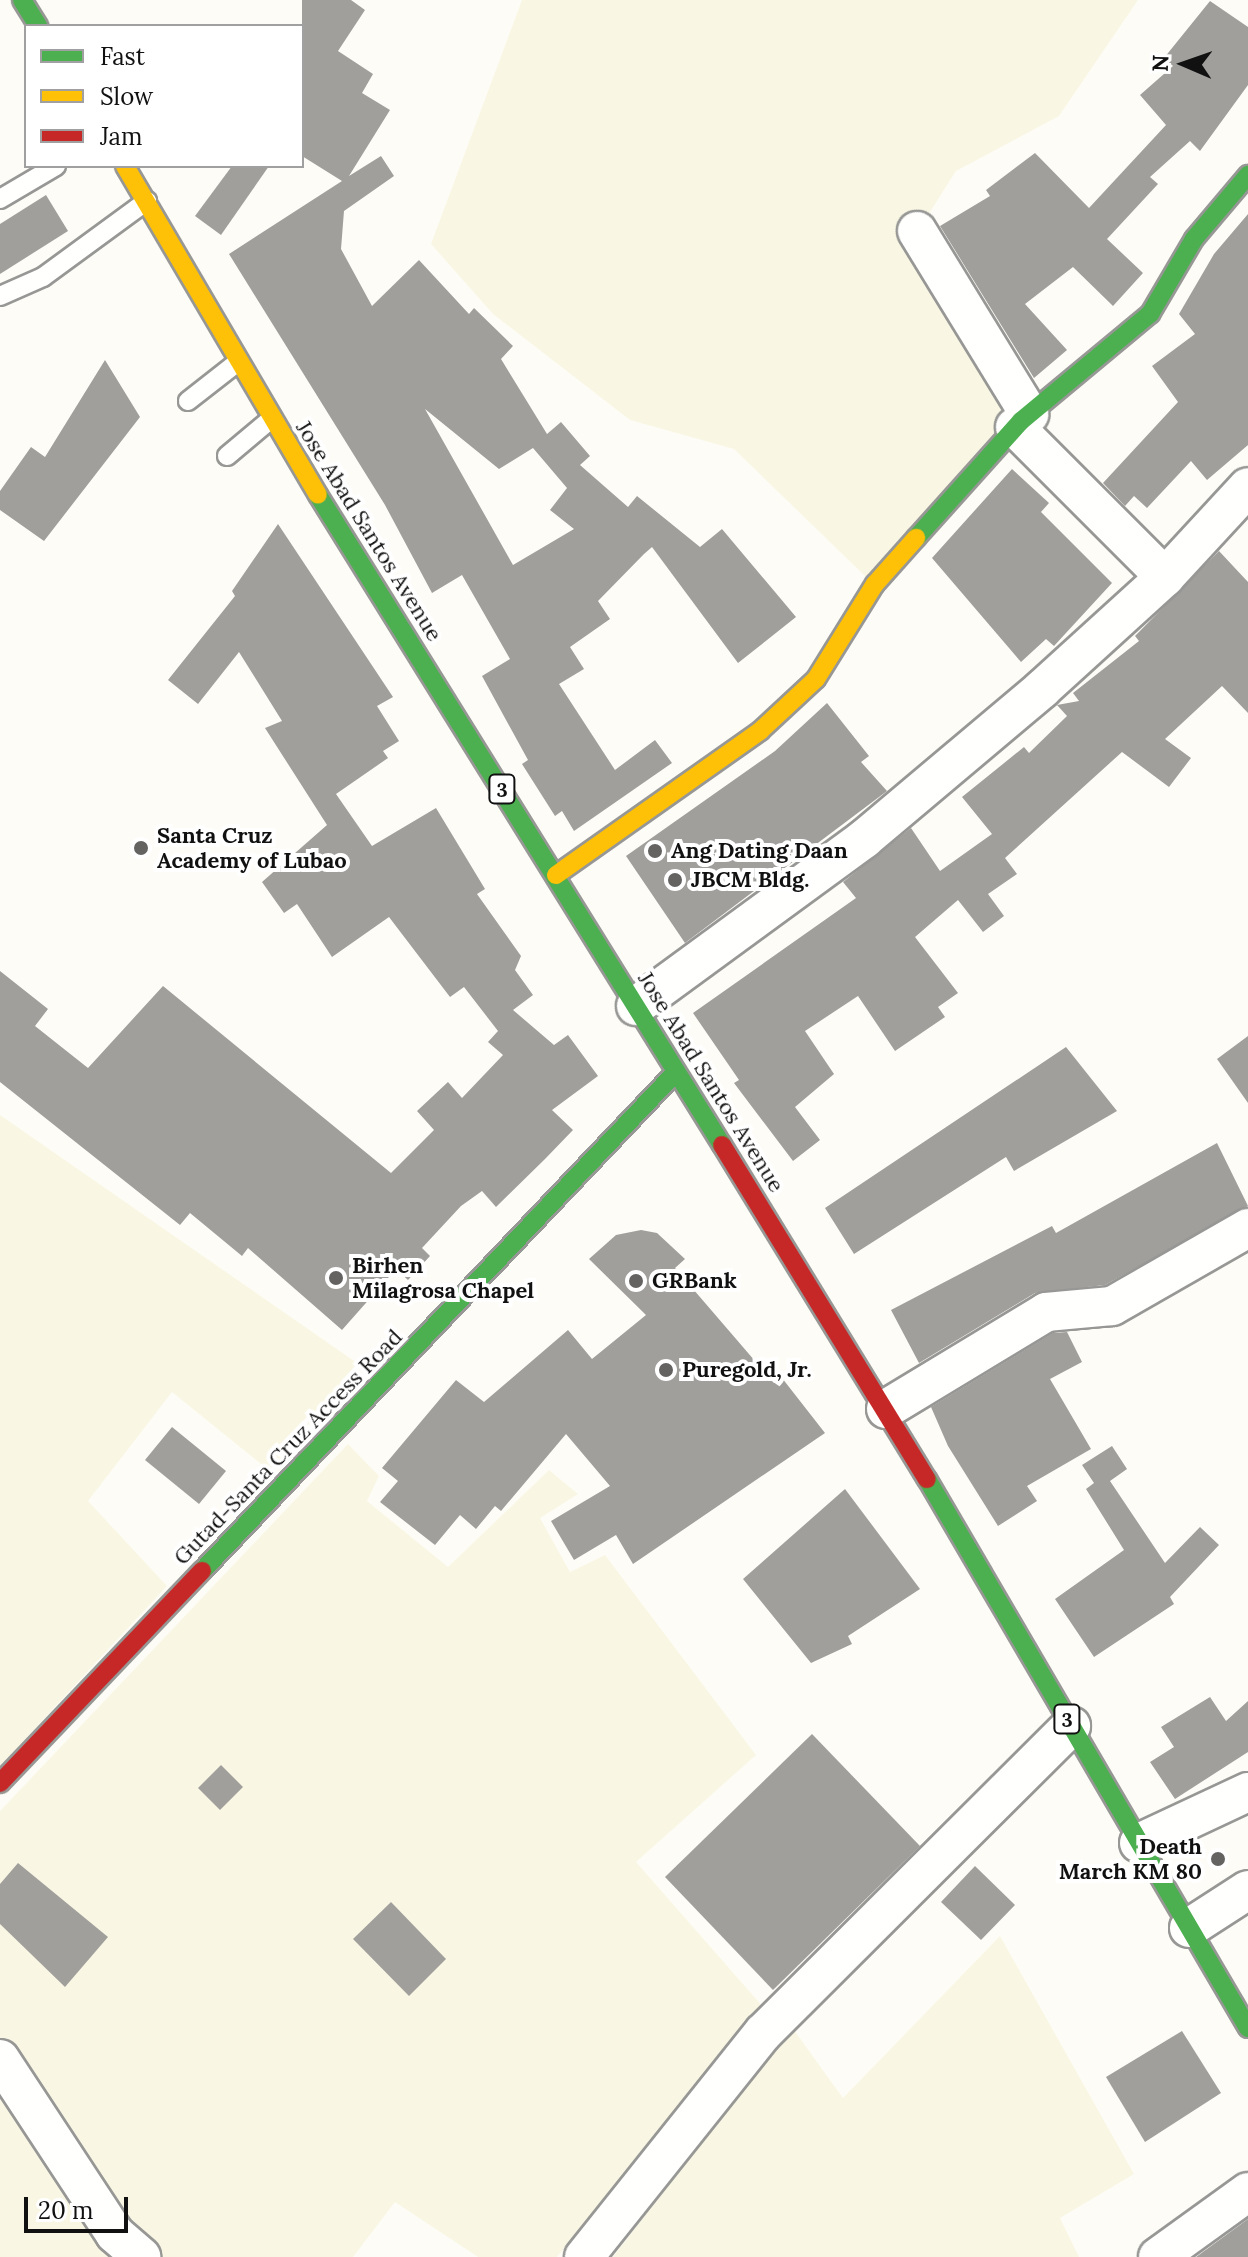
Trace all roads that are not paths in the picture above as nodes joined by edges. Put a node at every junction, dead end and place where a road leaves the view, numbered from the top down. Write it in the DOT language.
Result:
graph roads {
  1 [pos="22,0"];
  2 [pos="37,24"];
  3 [pos="53,168"];
  4 [pos="126,168"];
  5 [pos="1248,175"];
  6 [pos="0,199"];
  7 [pos="147,201"];
  8 [pos="917,231"];
  9 [pos="0,296"];
  10 [pos="238,362"];
  11 [pos="188,401"];
  12 [pos="271,419"];
  13 [pos="1022,421"];
  14 [pos="227,456"];
  15 [pos="1248,487"];
  16 [pos="1165,577"];
  17 [pos="556,875"];
  18 [pos="636,1006"];
  19 [pos="675,1073"];
  20 [pos="1248,1228"];
  21 [pos="886,1409"];
  22 [pos="1071,1726"];
  23 [pos="0,1783"];
  24 [pos="1246,1795"];
  25 [pos="1139,1843"];
  26 [pos="1248,1890"];
  27 [pos="1189,1928"];
  28 [pos="1248,2028"];
  29 [pos="0,2059"];
  30 [pos="1248,2192"];
  31 [pos="141,2257"];
  32 [pos="584,2257"];
  33 [pos="1158,2257"];
  1 -- 2 [label="main road"];
  3 -- 6 [label="lane"];
  4 -- 7 [label="main road, Jose Abad Santos Avenue / 3"];
  5 -- 13 [label="main road"];
  7 -- 9 [label="lane"];
  7 -- 10 [label="main road, Jose Abad Santos Avenue / 3"];
  8 -- 13 [label="street"];
  10 -- 11 [label="lane"];
  10 -- 12 [label="main road, Jose Abad Santos Avenue / 3"];
  12 -- 14 [label="lane"];
  12 -- 17 [label="main road, Jose Abad Santos Avenue / 3"];
  13 -- 16 [label="street"];
  13 -- 17 [label="main road"];
  15 -- 16 [label="street"];
  16 -- 18 [label="street"];
  17 -- 18 [label="main road, Jose Abad Santos Avenue / 3"];
  18 -- 19 [label="main road, Jose Abad Santos Avenue / 3"];
  19 -- 21 [label="main road, Jose Abad Santos Avenue / 3"];
  19 -- 23 [label="main road, Gutad-Santa Cruz Access Road"];
  20 -- 21 [label="street"];
  21 -- 22 [label="main road, Jose Abad Santos Avenue / 3"];
  22 -- 25 [label="main road, Jose Abad Santos Avenue / 3"];
  22 -- 32 [label="street"];
  24 -- 25 [label="street"];
  25 -- 27 [label="main road, Jose Abad Santos Avenue / 3"];
  26 -- 27 [label="street"];
  27 -- 28 [label="main road, Jose Abad Santos Avenue / 3"];
  29 -- 31 [label="street"];
  30 -- 33 [label="street"];
}
